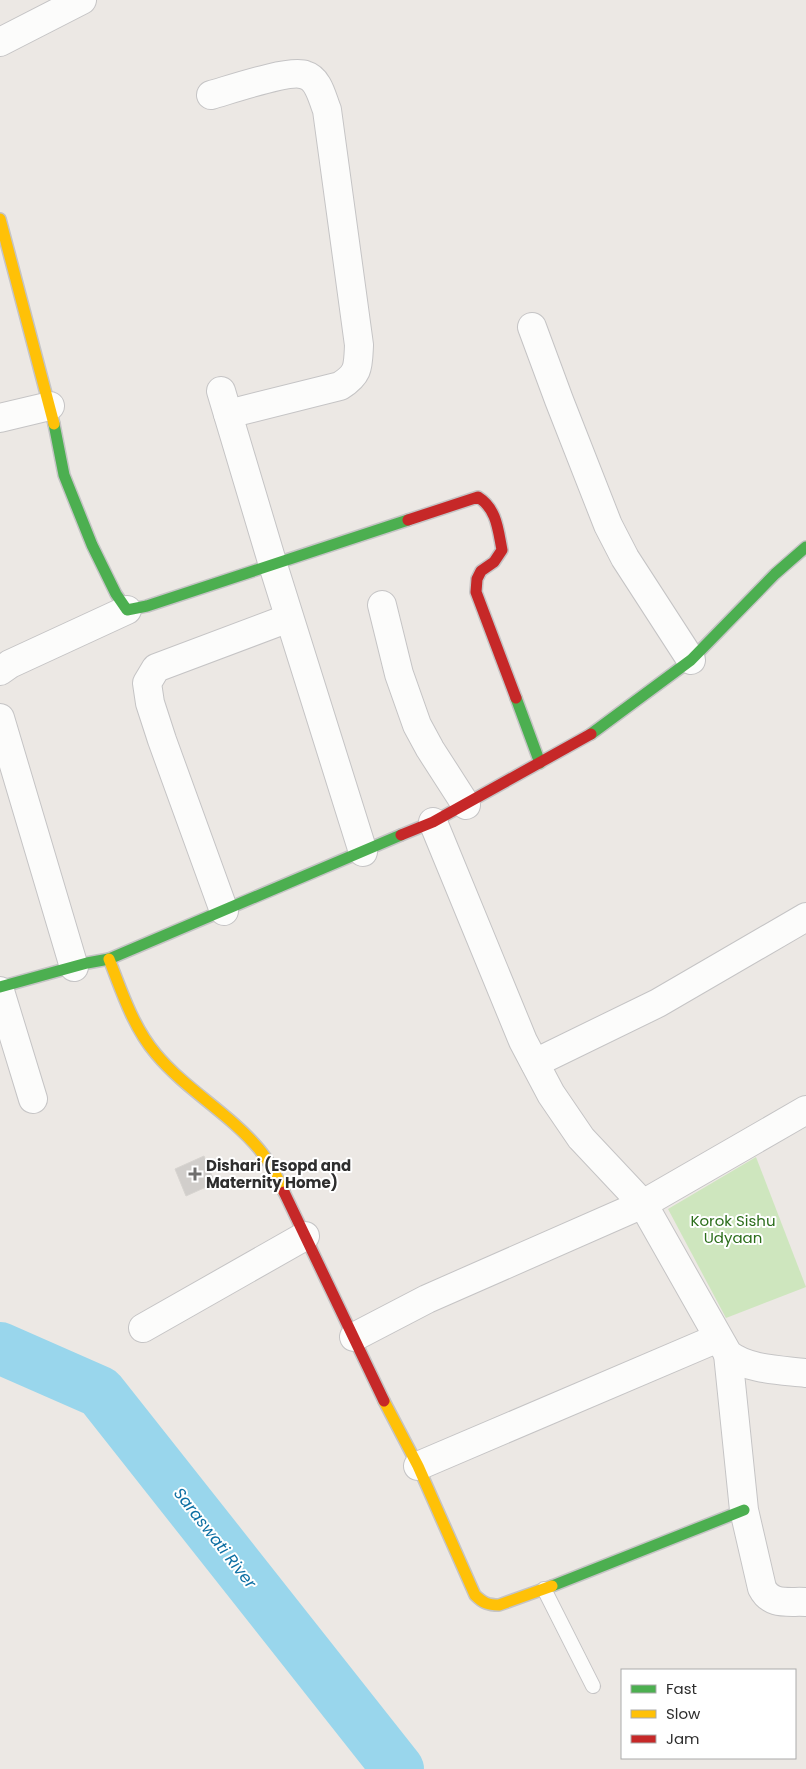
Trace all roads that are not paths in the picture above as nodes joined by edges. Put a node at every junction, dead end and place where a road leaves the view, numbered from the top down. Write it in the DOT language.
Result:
graph roads {
  1 [pos="82,0"];
  2 [pos="0,42"];
  3 [pos="210,95"];
  4 [pos="0,219"];
  5 [pos="532,327"];
  6 [pos="50,406"];
  7 [pos="0,418"];
  8 [pos="806,548"];
  9 [pos="273,565"];
  10 [pos="382,605"];
  11 [pos="127,610"];
  12 [pos="289,618"];
  13 [pos="691,660"];
  14 [pos="0,672"];
  15 [pos="0,718"];
  16 [pos="540,763"];
  17 [pos="466,804"];
  18 [pos="433,822"];
  19 [pos="363,852"];
  20 [pos="224,911"];
  21 [pos="806,917"];
  22 [pos="110,959"];
  23 [pos="74,967"];
  24 [pos="0,987"];
  25 [pos="0,991"];
  26 [pos="535,1063"];
  27 [pos="33,1099"];
  28 [pos="806,1110"];
  29 [pos="644,1204"];
  30 [pos="305,1236"];
  31 [pos="143,1328"];
  32 [pos="354,1338"];
  33 [pos="723,1346"];
  34 [pos="806,1373"];
  35 [pos="418,1466"];
  36 [pos="744,1510"];
  37 [pos="544,1589"];
  38 [pos="806,1602"];
  39 [pos="593,1686"];
  1 -- 2 [label="street"];
  3 -- 9 [label="street"];
  4 -- 6 [label="street"];
  5 -- 13 [label="street"];
  6 -- 7 [label="street"];
  6 -- 11 [label="street"];
  8 -- 13 [label="street"];
  9 -- 11 [label="street"];
  9 -- 12 [label="street"];
  9 -- 16 [label="street"];
  10 -- 17 [label="street"];
  11 -- 14 [label="street"];
  12 -- 19 [label="street"];
  12 -- 20 [label="street"];
  13 -- 16 [label="street"];
  15 -- 23 [label="street"];
  16 -- 17 [label="street"];
  17 -- 18 [label="street"];
  18 -- 19 [label="street"];
  18 -- 26 [label="street"];
  19 -- 20 [label="street"];
  20 -- 22 [label="street"];
  21 -- 26 [label="street"];
  22 -- 23 [label="street"];
  22 -- 30 [label="street"];
  23 -- 24 [label="street"];
  25 -- 27 [label="street"];
  26 -- 29 [label="street"];
  28 -- 29 [label="street"];
  29 -- 32 [label="street"];
  29 -- 33 [label="street"];
  30 -- 31 [label="street"];
  30 -- 32 [label="street"];
  32 -- 35 [label="street"];
  33 -- 34 [label="street"];
  33 -- 35 [label="street"];
  33 -- 36 [label="street"];
  35 -- 37 [label="street"];
  36 -- 37 [label="street"];
  36 -- 38 [label="street"];
  37 -- 39 [label="lane"];
}
